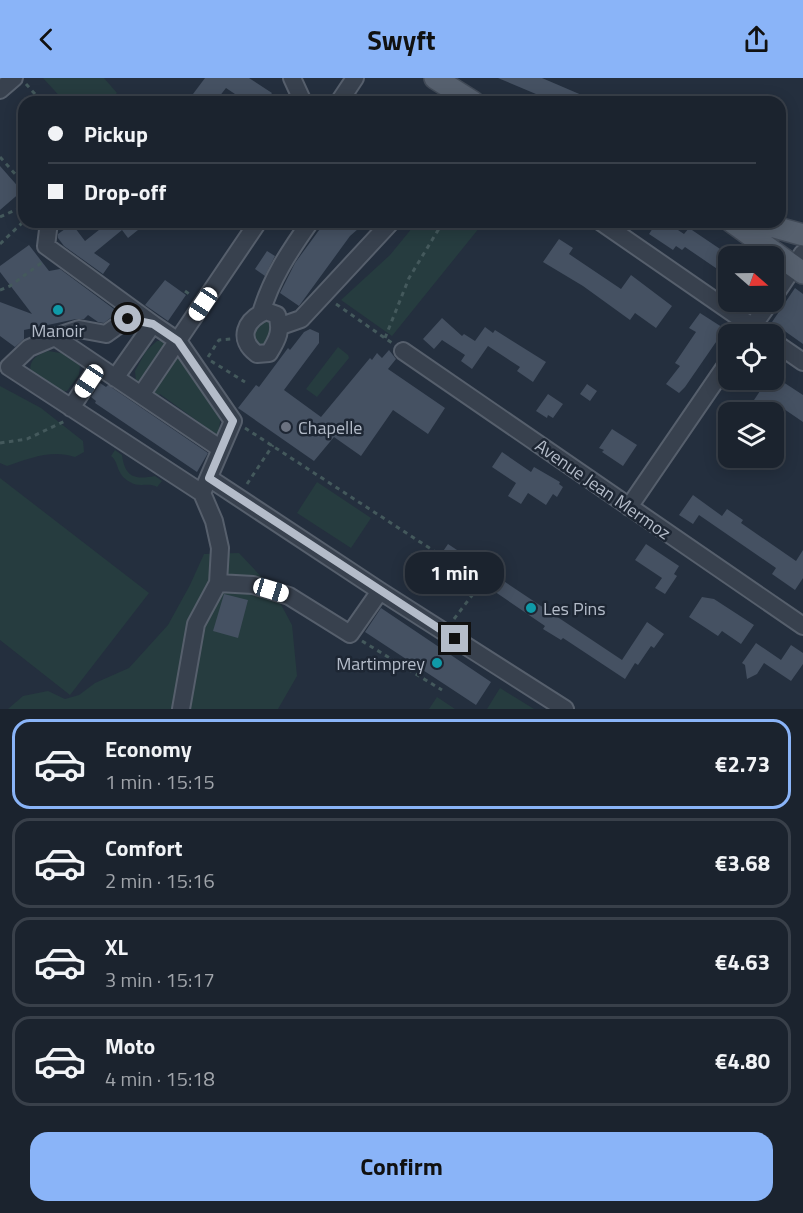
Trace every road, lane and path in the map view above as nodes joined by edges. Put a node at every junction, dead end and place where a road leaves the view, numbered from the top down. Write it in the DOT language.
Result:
graph roads {
  1 [pos="14,78"];
  2 [pos="21,78"];
  3 [pos="292,78"];
  4 [pos="355,78"];
  5 [pos="435,78"];
  6 [pos="0,90"];
  7 [pos="37,96"];
  8 [pos="300,96"];
  9 [pos="343,96"];
  10 [pos="464,96"];
  11 [pos="0,157"];
  12 [pos="18,177"];
  13 [pos="18,209"];
  14 [pos="0,217"];
  15 [pos="18,227"];
  16 [pos="48,228"];
  17 [pos="254,228"];
  18 [pos="306,228"];
  19 [pos="385,228"];
  20 [pos="439,228"];
  21 [pos="609,228"];
  22 [pos="742,228"];
  23 [pos="781,228"];
  24 [pos="802,233"];
  25 [pos="0,244"];
  26 [pos="55,253"];
  27 [pos="800,264"];
  28 [pos="784,284"];
  29 [pos="0,291"];
  30 [pos="324,295"];
  31 [pos="261,313"];
  32 [pos="153,324"];
  33 [pos="743,324"];
  34 [pos="281,326"];
  35 [pos="55,337"];
  36 [pos="244,337"];
  37 [pos="386,338"];
  38 [pos="178,341"];
  39 [pos="784,349"];
  40 [pos="403,351"];
  41 [pos="803,362"];
  42 [pos="203,364"];
  43 [pos="4,365"];
  44 [pos="98,367"];
  45 [pos="718,377"];
  46 [pos="115,378"];
  47 [pos="245,382"];
  48 [pos="141,395"];
  49 [pos="75,410"];
  50 [pos="233,421"];
  51 [pos="0,443"];
  52 [pos="273,446"];
  53 [pos="221,449"];
  54 [pos="205,485"];
  55 [pos="238,498"];
  56 [pos="629,507"];
  57 [pos="434,552"];
  58 [pos="218,583"];
  59 [pos="380,591"];
  60 [pos="473,594"];
  61 [pos="803,626"];
  62 [pos="436,627"];
  63 [pos="350,634"];
  64 [pos="442,690"];
  65 [pos="181,709"];
  66 [pos="565,709"];
  1 -- 6 [label="street"];
  2 -- 7 [label="path"];
  3 -- 8 [label="street"];
  4 -- 9 [label="street"];
  5 -- 10 [label="main road"];
  11 -- 12 [label="path"];
  13 -- 14 [label="path"];
  15 -- 25 [label="path"];
  16 -- 26 [label="street"];
  17 -- 38 [label="street"];
  18 -- 31 [label="street"];
  19 -- 30 [label="street"];
  20 -- 37 [label="path"];
  21 -- 33 [label="street"];
  22 -- 27 [label="main road"];
  23 -- 24 [label="main road"];
  26 -- 29 [label="path"];
  26 -- 32 [label="street"];
  27 -- 28 [label="street"];
  30 -- 34 [label="street"];
  30 -- 37 [label="path"];
  31 -- 34 [label="street"];
  31 -- 36 [label="street"];
  32 -- 35 [label="street"];
  32 -- 38 [label="street"];
  32 -- 46 [label="street"];
  34 -- 36 [label="street"];
  35 -- 43 [label="street"];
  35 -- 44 [label="street"];
  36 -- 42 [label="path"];
  37 -- 40 [label="path"];
  38 -- 42 [label="street"];
  38 -- 48 [label="street"];
  39 -- 41 [label="street"];
  40 -- 56 [label="street, Avenue Jean Mermoz"];
  42 -- 47 [label="path"];
  42 -- 50 [label="street"];
  43 -- 49 [label="street"];
  44 -- 46 [label="street"];
  44 -- 49 [label="street"];
  45 -- 56 [label="street"];
  46 -- 48 [label="street"];
  48 -- 53 [label="street"];
  49 -- 51 [label="path"];
  49 -- 54 [label="street"];
  50 -- 52 [label="path"];
  50 -- 53 [label="street"];
  52 -- 55 [label="path"];
  52 -- 57 [label="path"];
  53 -- 54 [label="street"];
  54 -- 55 [label="street"];
  54 -- 58 [label="street"];
  55 -- 59 [label="street"];
  56 -- 61 [label="street, Avenue Jean Mermoz"];
  58 -- 63 [label="street"];
  58 -- 65 [label="street"];
  59 -- 62 [label="street"];
  59 -- 63 [label="street"];
  60 -- 62 [label="path"];
  62 -- 66 [label="street"];
  63 -- 64 [label="path"];
}
